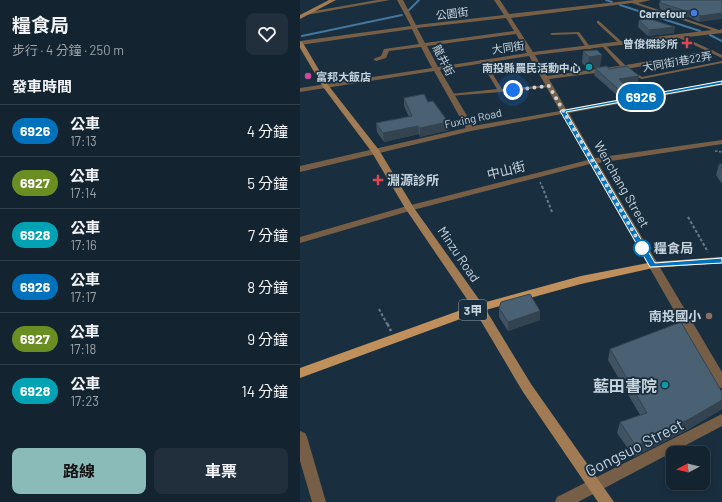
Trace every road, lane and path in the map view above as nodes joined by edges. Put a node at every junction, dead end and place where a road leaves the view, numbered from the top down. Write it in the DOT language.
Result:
graph roads {
  1 [pos="333,0"];
  2 [pos="383,0"];
  3 [pos="400,0"];
  4 [pos="497,0"];
  5 [pos="648,0"];
  6 [pos="628,1"];
  7 [pos="302,15"];
  8 [pos="508,16"];
  9 [pos="598,22"];
  10 [pos="415,27"];
  11 [pos="721,31"];
  12 [pos="518,32"];
  13 [pos="552,34"];
  14 [pos="678,36"];
  15 [pos="300,43"];
  16 [pos="424,44"];
  17 [pos="622,44"];
  18 [pos="604,46"];
  19 [pos="589,48"];
  20 [pos="712,52"];
  21 [pos="531,54"];
  22 [pos="722,57"];
  23 [pos="376,59"];
  24 [pos="482,61"];
  25 [pos="722,62"];
  26 [pos="626,67"];
  27 [pos="435,68"];
  28 [pos="544,78"];
  29 [pos="722,83"];
  30 [pos="325,86"];
  31 [pos="549,86"];
  32 [pos="300,90"];
  33 [pos="501,91"];
  34 [pos="451,95"];
  35 [pos="563,111"];
  36 [pos="471,129"];
  37 [pos="722,142"];
  38 [pos="374,150"];
  39 [pos="593,161"];
  40 [pos="300,169"];
  41 [pos="538,175"];
  42 [pos="410,208"];
  43 [pos="552,212"];
  44 [pos="688,216"];
  45 [pos="300,240"];
  46 [pos="718,260"];
  47 [pos="653,265"];
  48 [pos="478,308"];
  49 [pos="379,309"];
  50 [pos="395,338"];
  51 [pos="300,373"];
  52 [pos="722,383"];
  53 [pos="722,420"];
  54 [pos="300,438"];
  55 [pos="596,486"];
  56 [pos="319,502"];
  57 [pos="562,502"];
  58 [pos="607,502"];
  1 -- 7 [label="main road"];
  2 -- 7 [label="street"];
  3 -- 10 [label="street, 龍井街"];
  4 -- 8 [label="street, Wenchang Street"];
  5 -- 6 [label="street, 公園街"];
  6 -- 8 [label="street, 公園街"];
  6 -- 11 [label="street"];
  8 -- 10 [label="street, 公園街"];
  8 -- 12 [label="street, Wenchang Street"];
  9 -- 17 [label="lane"];
  10 -- 15 [label="street, 公園街"];
  10 -- 16 [label="street, 龍井街"];
  11 -- 14 [label="street, 大同街"];
  12 -- 16 [label="street"];
  12 -- 21 [label="street, Wenchang Street"];
  13 -- 19 [label="lane"];
  14 -- 17 [label="street, 大同街"];
  14 -- 20 [label="lane"];
  15 -- 30 [label="main road, Minzu Road"];
  16 -- 23 [label="street"];
  16 -- 27 [label="street, 龍井街"];
  17 -- 18 [label="street, 大同街"];
  18 -- 19 [label="street, 大同街"];
  18 -- 26 [label="lane"];
  19 -- 21 [label="street, 大同街"];
  20 -- 22 [label="lane"];
  20 -- 26 [label="street"];
  21 -- 24 [label="street, 大同街"];
  21 -- 28 [label="street, Wenchang Street"];
  24 -- 27 [label="street, 大同街"];
  24 -- 33 [label="lane"];
  25 -- 26 [label="lane, 大同街1巷22弄"];
  26 -- 28 [label="street"];
  27 -- 30 [label="street, 大同街"];
  27 -- 34 [label="street, 龍井街"];
  28 -- 31 [label="street, Wenchang Street"];
  29 -- 35 [label="street, Fuxing Road"];
  30 -- 32 [label="street, 大同街"];
  30 -- 38 [label="main road, Minzu Road"];
  31 -- 33 [label="lane"];
  31 -- 35 [label="street, Wenchang Street"];
  33 -- 34 [label="lane"];
  34 -- 36 [label="street, 龍井街"];
  35 -- 36 [label="street, Fuxing Road"];
  35 -- 39 [label="street, Wenchang Street"];
  36 -- 38 [label="street, Fuxing Road"];
  37 -- 39 [label="street, 中山街"];
  38 -- 40 [label="street, Fuxing Road"];
  38 -- 42 [label="main road, Minzu Road"];
  39 -- 41 [label="street, 中山街"];
  39 -- 47 [label="street, Wenchang Street"];
  41 -- 42 [label="street, 中山街"];
  41 -- 43 [label="path"];
  42 -- 45 [label="street, 中山街"];
  42 -- 48 [label="main road, Minzu Road"];
  44 -- 46 [label="path"];
  46 -- 47 [label="main road, 3甲"];
  47 -- 48 [label="main road, 3甲"];
  47 -- 52 [label="street, Wenchang Street"];
  48 -- 50 [label="main road, 3甲"];
  48 -- 55 [label="main road, Minzu Road"];
  49 -- 50 [label="path"];
  50 -- 51 [label="main road, 3甲"];
  53 -- 55 [label="street, Gongsuo Street"];
  54 -- 56 [label="street"];
  55 -- 57 [label="street, Gongsuo Street"];
  55 -- 58 [label="main road, Minzu Road"];
}
